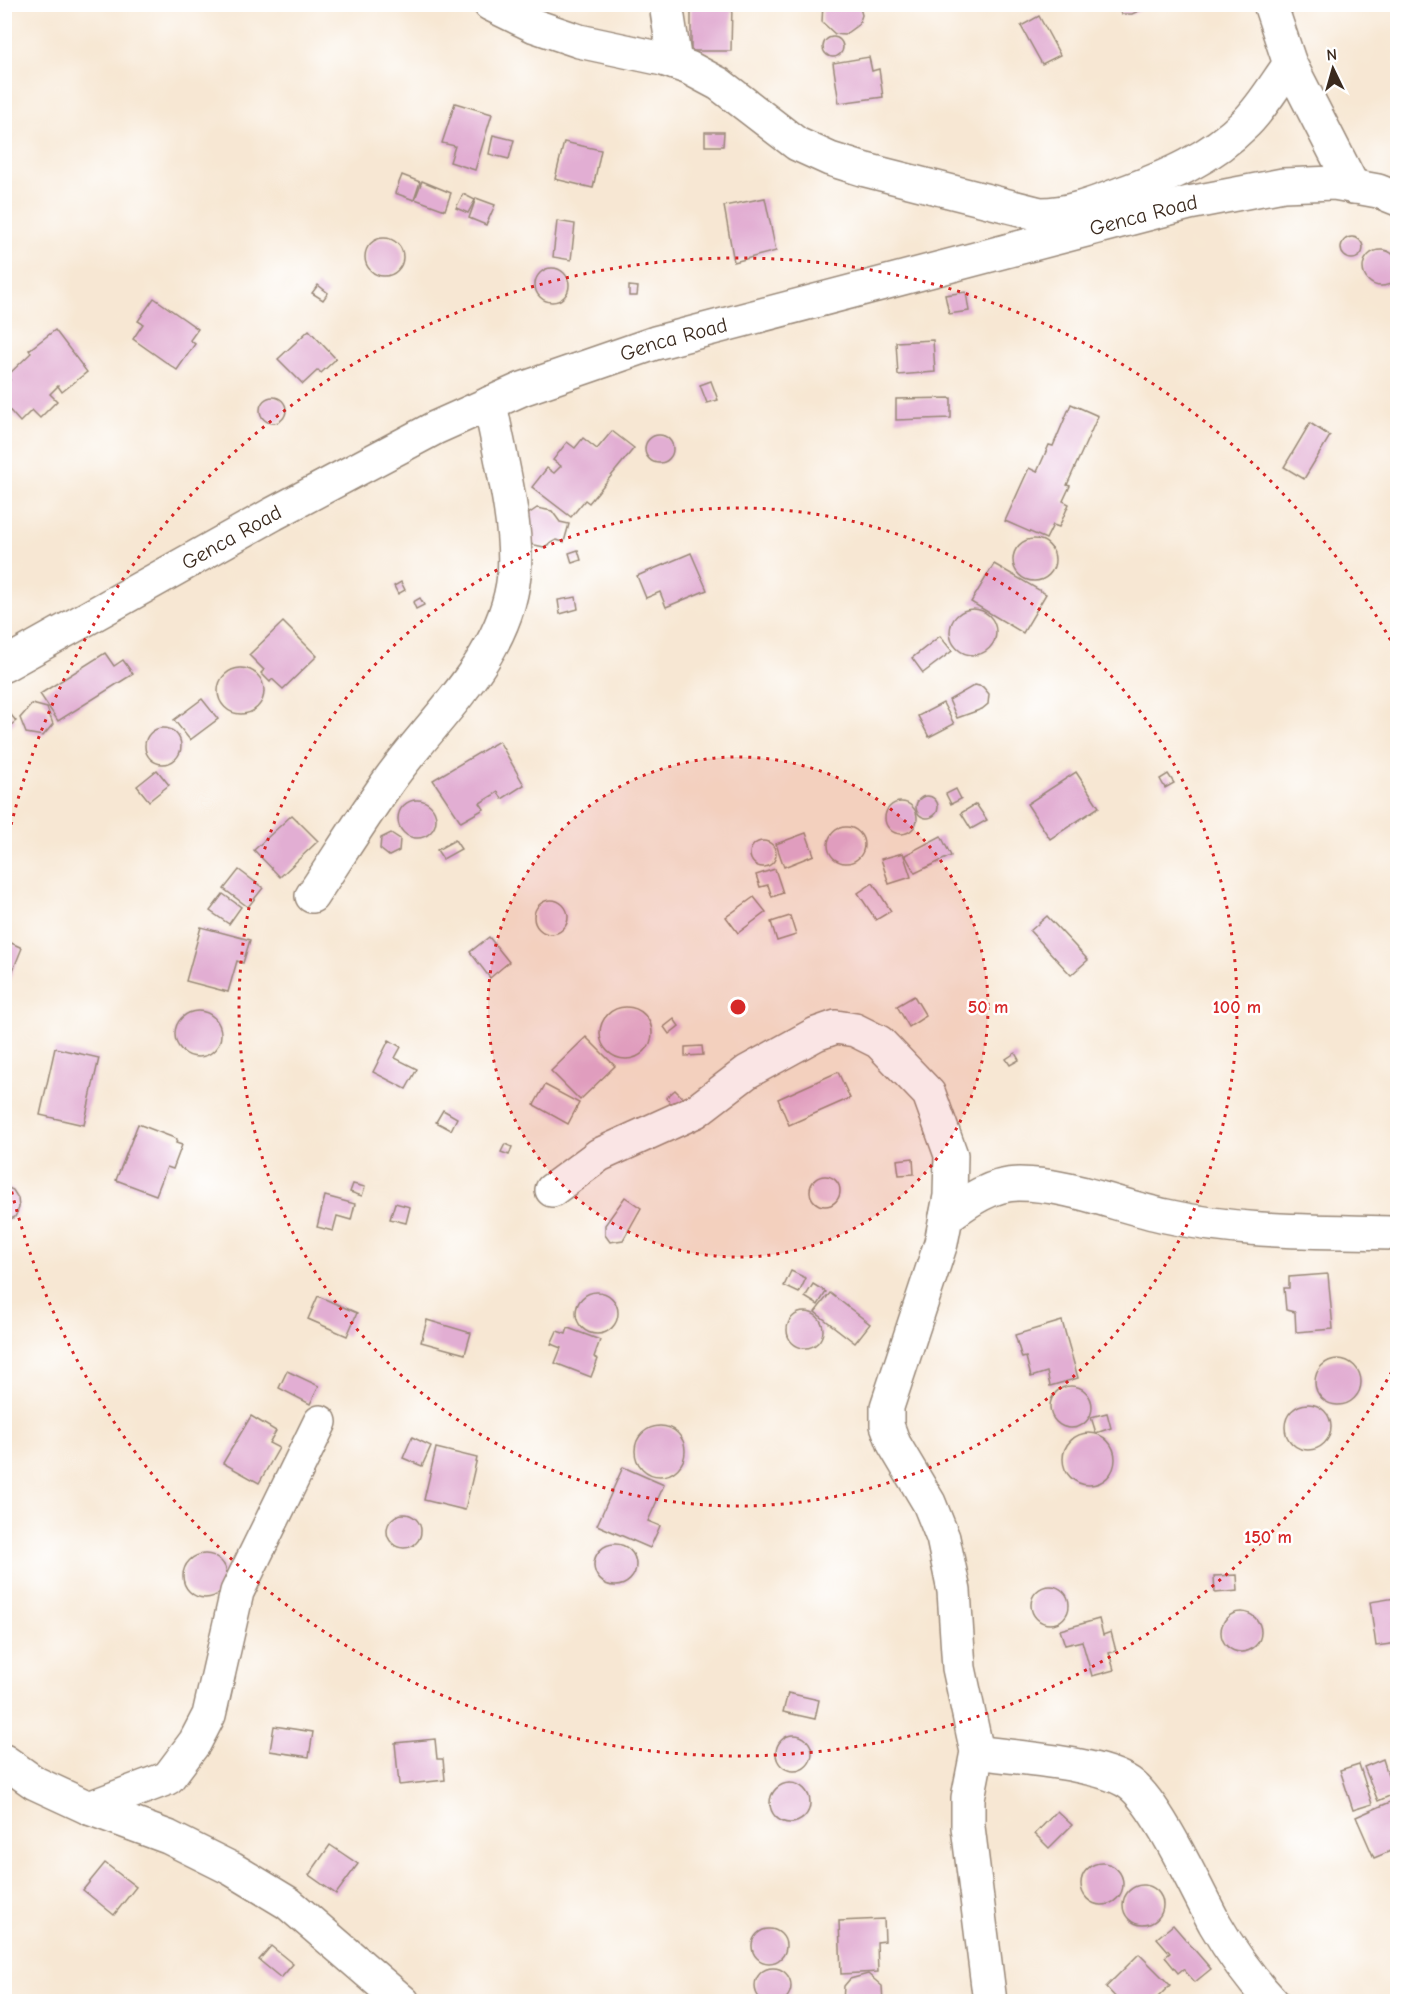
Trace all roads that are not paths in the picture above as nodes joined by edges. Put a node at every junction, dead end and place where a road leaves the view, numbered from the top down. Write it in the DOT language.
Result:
graph roads {
  1 [pos="490,4"];
  2 [pos="666,4"];
  3 [pos="1270,4"];
  4 [pos="675,63"];
  5 [pos="1290,64"];
  6 [pos="1353,187"];
  7 [pos="1398,199"];
  8 [pos="490,403"];
  9 [pos="4,665"];
  10 [pos="312,897"];
  11 [pos="552,1190"];
  12 [pos="946,1217"];
  13 [pos="1398,1233"];
  14 [pos="320,1422"];
  15 [pos="977,1752"];
  16 [pos="4,1761"];
  17 [pos="89,1808"];
  18 [pos="403,2001"];
  19 [pos="990,2001"];
  20 [pos="1272,2001"];
  1 -- 4 [label="street"];
  2 -- 4 [label="street"];
  3 -- 5 [label="street"];
  4 -- 5 [label="street"];
  5 -- 6 [label="street"];
  6 -- 7 [label="street, Genca Road"];
  6 -- 8 [label="street, Genca Road"];
  8 -- 9 [label="street, Genca Road"];
  8 -- 10 [label="street"];
  11 -- 12 [label="street"];
  12 -- 13 [label="street"];
  12 -- 15 [label="street"];
  14 -- 17 [label="street"];
  15 -- 19 [label="street"];
  15 -- 20 [label="street"];
  16 -- 17 [label="street"];
  17 -- 18 [label="street"];
}
